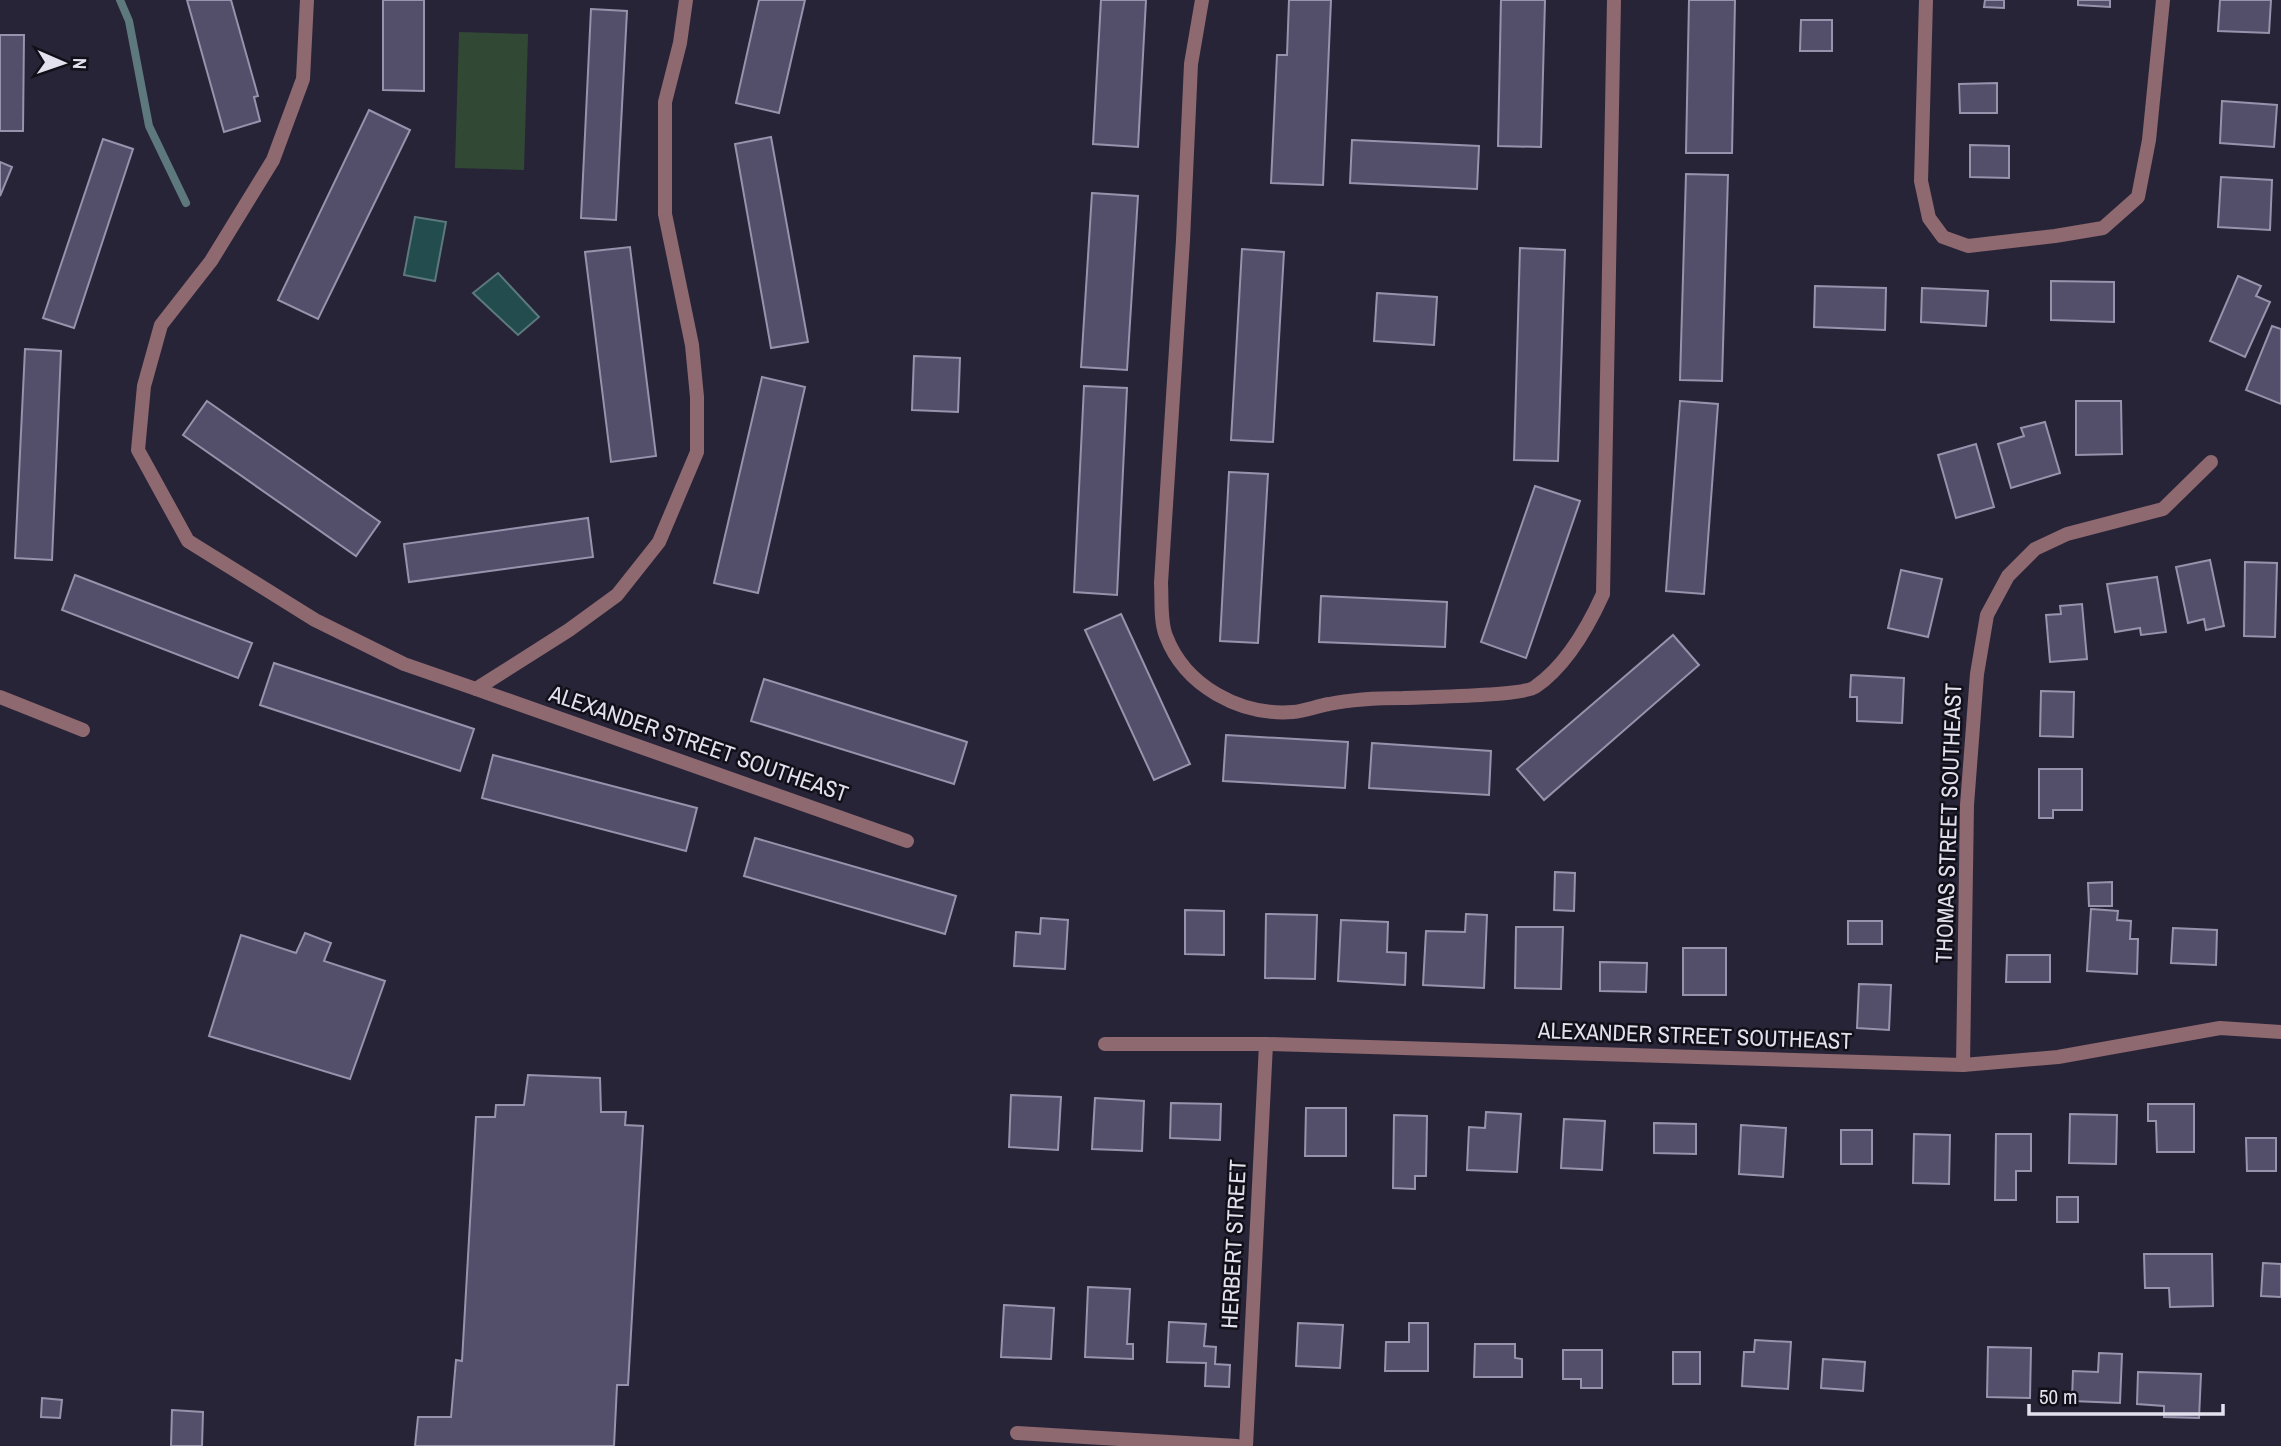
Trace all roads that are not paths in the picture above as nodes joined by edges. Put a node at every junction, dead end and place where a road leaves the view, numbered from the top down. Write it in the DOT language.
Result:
graph roads {
  1 [pos="307,0"];
  2 [pos="686,0"];
  3 [pos="1202,0"];
  4 [pos="1615,0"];
  5 [pos="1926,0"];
  6 [pos="2163,0"];
  7 [pos="2211,461"];
  8 [pos="476,689"];
  9 [pos="0,697"];
  10 [pos="83,730"];
  11 [pos="908,841"];
  12 [pos="2281,1032"];
  13 [pos="1105,1044"];
  14 [pos="1266,1044"];
  15 [pos="1963,1065"];
  16 [pos="1017,1433"];
  17 [pos="1237,1446"];
  18 [pos="1246,1446"];
  1 -- 8 [label="street, ALEXANDER STREET SOUTHEAST"];
  2 -- 8 [label="street"];
  3 -- 4 [label="street"];
  5 -- 6 [label="street"];
  7 -- 15 [label="street, THOMAS STREET SOUTHEAST"];
  8 -- 11 [label="street, ALEXANDER STREET SOUTHEAST"];
  9 -- 10 [label="street"];
  12 -- 15 [label="street, ALEXANDER STREET SOUTHEAST"];
  13 -- 14 [label="street, ALEXANDER STREET SOUTHEAST"];
  14 -- 15 [label="street, ALEXANDER STREET SOUTHEAST"];
  14 -- 18 [label="street, HERBERT STREET"];
  16 -- 17 [label="street"];
}
